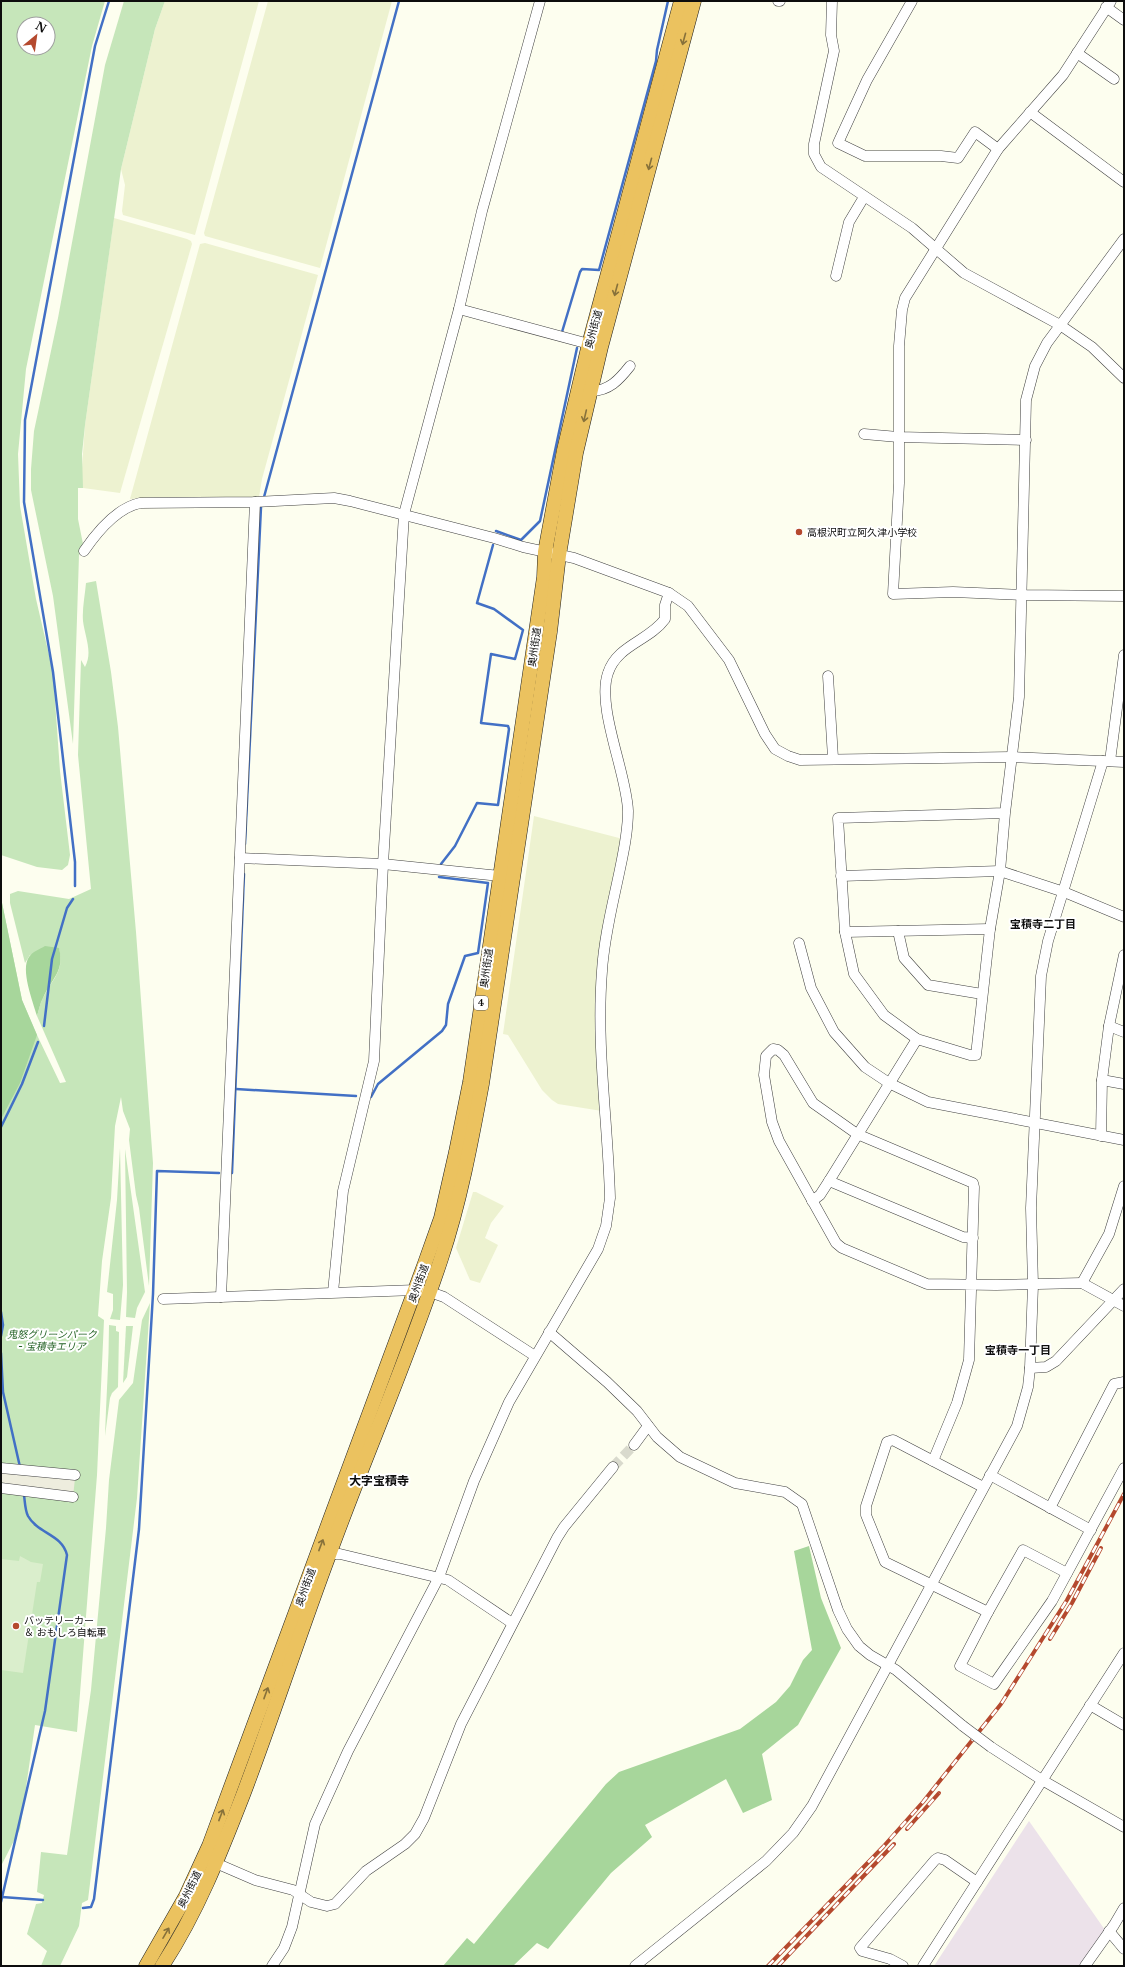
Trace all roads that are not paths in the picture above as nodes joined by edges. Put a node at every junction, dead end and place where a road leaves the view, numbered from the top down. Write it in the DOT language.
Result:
graph roads {
  1 [pos="540,1"];
  2 [pos="681,1"];
  3 [pos="694,1"];
  4 [pos="832,1"];
  5 [pos="912,1"];
  6 [pos="1109,4"];
  7 [pos="1124,20"];
  8 [pos="1077,53"];
  9 [pos="1114,79"];
  10 [pos="1030,112"];
  11 [pos="998,149"];
  12 [pos="1124,182"];
  13 [pos="864,197"];
  14 [pos="1124,239"];
  15 [pos="935,249"];
  16 [pos="836,276"];
  17 [pos="459,308"];
  18 [pos="1060,325"];
  19 [pos="589,344"];
  20 [pos="630,366"];
  21 [pos="1124,378"];
  22 [pos="591,391"];
  23 [pos="864,434"];
  24 [pos="898,437"];
  25 [pos="1026,440"];
  26 [pos="255,502"];
  27 [pos="404,514"];
  28 [pos="84,551"];
  29 [pos="552,554"];
  30 [pos="669,593"];
  31 [pos="1022,595"];
  32 [pos="1124,596"];
  33 [pos="1124,655"];
  34 [pos="828,676"];
  35 [pos="1012,757"];
  36 [pos="833,758"];
  37 [pos="1106,761"];
  38 [pos="1124,762"];
  39 [pos="1005,813"];
  40 [pos="240,858"];
  41 [pos="383,864"];
  42 [pos="1000,871"];
  43 [pos="500,876"];
  44 [pos="841,876"];
  45 [pos="1064,892"];
  46 [pos="1124,917"];
  47 [pos="990,929"];
  48 [pos="898,931"];
  49 [pos="845,932"];
  50 [pos="799,943"];
  51 [pos="1124,955"];
  52 [pos="1121,975"];
  53 [pos="982,994"];
  54 [pos="1109,1026"];
  55 [pos="1124,1032"];
  56 [pos="917,1039"];
  57 [pos="1102,1080"];
  58 [pos="889,1083"];
  59 [pos="1124,1084"];
  60 [pos="1036,1124"];
  61 [pos="857,1134"];
  62 [pos="1101,1136"];
  63 [pos="1124,1140"];
  64 [pos="829,1181"];
  65 [pos="1124,1186"];
  66 [pos="812,1201"];
  67 [pos="973,1238"];
  68 [pos="1082,1283"];
  69 [pos="972,1284"];
  70 [pos="1033,1284"];
  71 [pos="1124,1288"];
  72 [pos="416,1290"];
  73 [pos="333,1292"];
  74 [pos="430,1292"];
  75 [pos="221,1296"];
  76 [pos="162,1299"];
  77 [pos="1114,1299"];
  78 [pos="1124,1306"];
  79 [pos="549,1332"];
  80 [pos="535,1356"];
  81 [pos="1030,1368"];
  82 [pos="1124,1382"];
  83 [pos="648,1426"];
  84 [pos="634,1445"];
  85 [pos="933,1461"];
  86 [pos="1,1468"];
  87 [pos="613,1468"];
  88 [pos="1124,1468"];
  89 [pos="75,1475"];
  90 [pos="990,1475"];
  91 [pos="983,1487"];
  92 [pos="1,1488"];
  93 [pos="73,1497"];
  94 [pos="1050,1508"];
  95 [pos="1090,1530"];
  96 [pos="329,1554"];
  97 [pos="1067,1574"];
  98 [pos="439,1577"];
  99 [pos="932,1585"];
  100 [pos="988,1612"];
  101 [pos="512,1623"];
  102 [pos="1124,1653"];
  103 [pos="888,1665"];
  104 [pos="1090,1705"];
  105 [pos="1124,1725"];
  106 [pos="1042,1780"];
  107 [pos="1124,1827"];
  108 [pos="209,1861"];
  109 [pos="977,1882"];
  110 [pos="300,1895"];
  111 [pos="1124,1908"];
  112 [pos="1109,1931"];
  113 [pos="1124,1950"];
  114 [pos="146,1966"];
  115 [pos="162,1966"];
  116 [pos="272,1966"];
  117 [pos="635,1966"];
  118 [pos="903,1966"];
  119 [pos="923,1966"];
  120 [pos="1085,1966"];
  1 -- 17 [label="street"];
  2 -- 19 [label="highway, 奥州街道 / 4"];
  3 -- 22 [label="highway, 奥州街道 / 4, one-way"];
  4 -- 13 [label="street"];
  5 -- 11 [label="street"];
  6 -- 7 [label="street"];
  6 -- 8 [label="street"];
  8 -- 9 [label="street"];
  8 -- 10 [label="street"];
  10 -- 11 [label="street"];
  10 -- 12 [label="street"];
  11 -- 15 [label="street"];
  13 -- 15 [label="street"];
  13 -- 16 [label="street"];
  14 -- 18 [label="street"];
  15 -- 18 [label="street"];
  15 -- 24 [label="street"];
  17 -- 19 [label="street"];
  17 -- 27 [label="street"];
  18 -- 21 [label="street"];
  18 -- 25 [label="street"];
  19 -- 29 [label="highway, 奥州街道 / 4"];
  20 -- 22 [label="street"];
  22 -- 29 [label="highway, 奥州街道 / 4, one-way"];
  23 -- 24 [label="street"];
  24 -- 25 [label="street"];
  24 -- 31 [label="street"];
  25 -- 31 [label="street"];
  26 -- 27 [label="street"];
  26 -- 28 [label="street"];
  26 -- 40 [label="street"];
  27 -- 29 [label="street"];
  27 -- 41 [label="street"];
  29 -- 30 [label="street"];
  29 -- 43 [label="highway, 奥州街道 / 4"];
  29 -- 74 [label="highway, 奥州街道 / 4"];
  30 -- 36 [label="street"];
  30 -- 79 [label="street"];
  31 -- 32 [label="street"];
  31 -- 35 [label="street"];
  33 -- 37 [label="street"];
  34 -- 36 [label="street"];
  35 -- 36 [label="street"];
  35 -- 37 [label="street"];
  35 -- 39 [label="street"];
  37 -- 38 [label="street"];
  37 -- 45 [label="street"];
  39 -- 42 [label="street"];
  39 -- 44 [label="street"];
  40 -- 41 [label="street"];
  40 -- 75 [label="street"];
  41 -- 43 [label="street"];
  41 -- 73 [label="street"];
  42 -- 44 [label="street"];
  42 -- 45 [label="street"];
  42 -- 47 [label="street"];
  43 -- 72 [label="highway, 奥州街道 / 4"];
  44 -- 49 [label="street"];
  45 -- 46 [label="street"];
  45 -- 60 [label="street"];
  47 -- 48 [label="street"];
  47 -- 53 [label="street"];
  48 -- 49 [label="street"];
  48 -- 53 [label="street"];
  49 -- 56 [label="street"];
  50 -- 58 [label="street"];
  51 -- 52 [label="street"];
  52 -- 54 [label="street"];
  53 -- 56 [label="street"];
  54 -- 55 [label="street"];
  54 -- 57 [label="street"];
  56 -- 58 [label="street"];
  57 -- 59 [label="street"];
  57 -- 62 [label="street"];
  58 -- 60 [label="street"];
  58 -- 61 [label="street"];
  60 -- 62 [label="street"];
  60 -- 70 [label="street"];
  61 -- 64 [label="street"];
  61 -- 66 [label="street"];
  61 -- 67 [label="street"];
  62 -- 63 [label="street"];
  64 -- 66 [label="street"];
  64 -- 67 [label="street"];
  65 -- 68 [label="street"];
  66 -- 69 [label="street"];
  67 -- 69 [label="street"];
  68 -- 70 [label="street"];
  68 -- 77 [label="street"];
  69 -- 70 [label="street"];
  69 -- 85 [label="street"];
  70 -- 81 [label="street"];
  71 -- 77 [label="street"];
  72 -- 73 [label="street"];
  72 -- 74 [label="street"];
  108 -- 72 [label="highway, 奥州街道 / 4, one-way"];
  73 -- 75 [label="street"];
  74 -- 80 [label="street"];
  74 -- 96 [label="highway, 奥州街道 / 4"];
  75 -- 76 [label="street"];
  77 -- 78 [label="street"];
  77 -- 81 [label="street"];
  79 -- 80 [label="street"];
  79 -- 83 [label="street"];
  80 -- 98 [label="street"];
  81 -- 90 [label="street"];
  82 -- 94 [label="street"];
  83 -- 84 [label="street"];
  83 -- 103 [label="street"];
  85 -- 91 [label="street"];
  85 -- 99 [label="street"];
  86 -- 89 [label="street"];
  87 -- 101 [label="street"];
  88 -- 95 [label="street"];
  90 -- 91 [label="street"];
  90 -- 94 [label="street"];
  91 -- 99 [label="street"];
  92 -- 93 [label="street"];
  94 -- 95 [label="street"];
  95 -- 97 [label="street"];
  96 -- 98 [label="street"];
  96 -- 108 [label="highway, 奥州街道 / 4"];
  97 -- 100 [label="street"];
  97 -- 100 [label="street"];
  98 -- 101 [label="street"];
  98 -- 110 [label="street"];
  99 -- 100 [label="street"];
  99 -- 103 [label="street"];
  101 -- 110 [label="street"];
  102 -- 104 [label="street"];
  103 -- 106 [label="street, bridge"];
  103 -- 117 [label="street"];
  104 -- 105 [label="street"];
  104 -- 106 [label="street"];
  106 -- 107 [label="street"];
  106 -- 109 [label="street"];
  108 -- 110 [label="street"];
  114 -- 108 [label="highway, 奥州街道 / 4, one-way"];
  108 -- 115 [label="highway, 奥州街道 / 4"];
  109 -- 118 [label="street"];
  109 -- 119 [label="street"];
  110 -- 116 [label="street"];
  111 -- 112 [label="street"];
  112 -- 113 [label="street"];
  112 -- 120 [label="street"];
}
